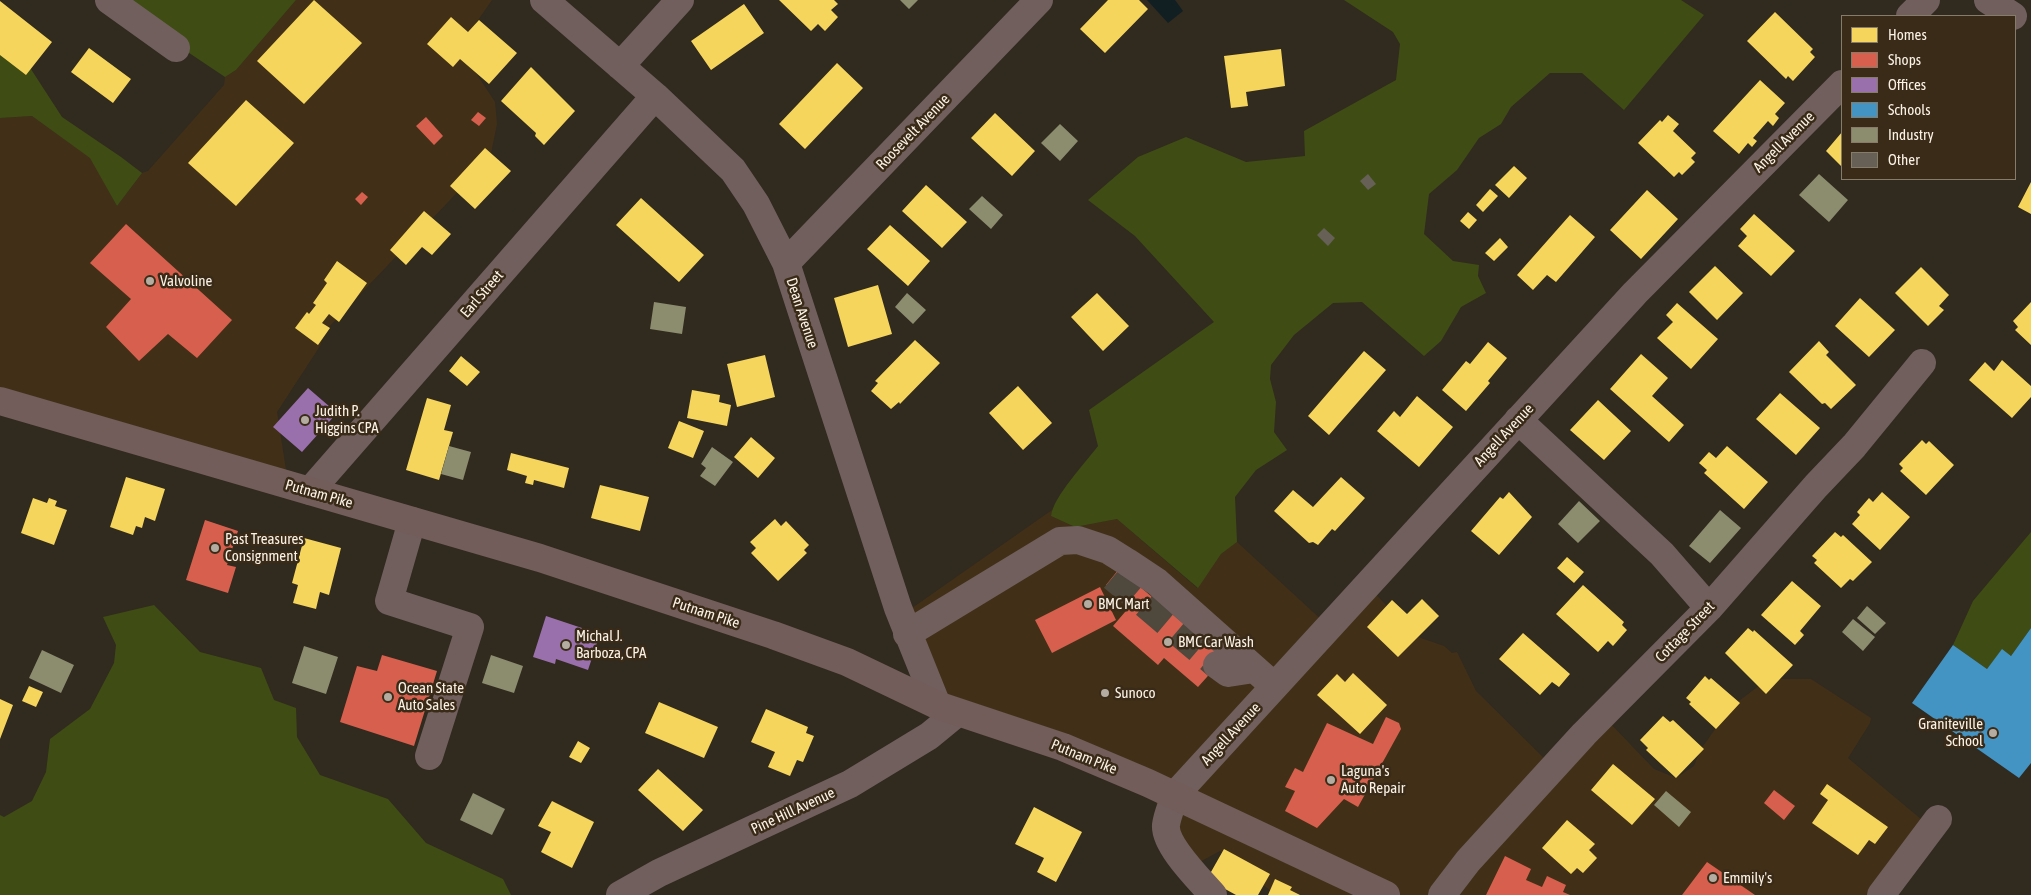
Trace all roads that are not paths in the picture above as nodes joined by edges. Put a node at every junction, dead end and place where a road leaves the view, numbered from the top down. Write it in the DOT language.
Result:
graph roads {
  1 [pos="109,0"];
  2 [pos="544,0"];
  3 [pos="680,0"];
  4 [pos="1039,0"];
  5 [pos="1926,0"];
  6 [pos="1988,0"];
  7 [pos="1911,15"];
  8 [pos="2011,15"];
  9 [pos="2016,18"];
  10 [pos="2031,28"];
  11 [pos="176,48"];
  12 [pos="620,66"];
  13 [pos="1841,85"];
  14 [pos="655,96"];
  15 [pos="786,263"];
  16 [pos="1922,363"];
  17 [pos="0,401"];
  18 [pos="1518,420"];
  19 [pos="310,492"];
  20 [pos="412,521"];
  21 [pos="1108,550"];
  22 [pos="1113,577"];
  23 [pos="1709,608"];
  24 [pos="907,634"];
  25 [pos="1217,665"];
  26 [pos="1264,678"];
  27 [pos="947,709"];
  28 [pos="429,756"];
  29 [pos="1175,795"];
  30 [pos="1938,819"];
  31 [pos="620,895"];
  32 [pos="1213,895"];
  33 [pos="1386,895"];
  34 [pos="1442,895"];
  35 [pos="1881,895"];
  1 -- 11 [label="street"];
  2 -- 12 [label="street, Dean Avenue"];
  3 -- 12 [label="street"];
  4 -- 15 [label="street, Roosevelt Avenue"];
  5 -- 7 [label="street"];
  6 -- 8 [label="street"];
  9 -- 10 [label="street"];
  12 -- 14 [label="street, Dean Avenue"];
  13 -- 18 [label="street, Angell Avenue"];
  14 -- 15 [label="street, Dean Avenue"];
  14 -- 19 [label="street, Earl Street"];
  15 -- 24 [label="street, Dean Avenue"];
  16 -- 23 [label="street, Cottage Street"];
  17 -- 19 [label="main road, Putnam Pike"];
  18 -- 23 [label="street"];
  18 -- 26 [label="street, Angell Avenue"];
  19 -- 20 [label="main road, Putnam Pike"];
  20 -- 27 [label="main road, Putnam Pike"];
  20 -- 28 [label="street"];
  21 -- 22 [label="street"];
  21 -- 24 [label="street"];
  21 -- 26 [label="street"];
  23 -- 34 [label="street, Cottage Street"];
  24 -- 27 [label="street, Dean Avenue"];
  25 -- 26 [label="street"];
  26 -- 29 [label="street, Angell Avenue"];
  27 -- 29 [label="main road, Putnam Pike"];
  27 -- 31 [label="street, Pine Hill Avenue"];
  29 -- 32 [label="street"];
  29 -- 33 [label="main road, Putnam Pike"];
  30 -- 35 [label="street"];
}
